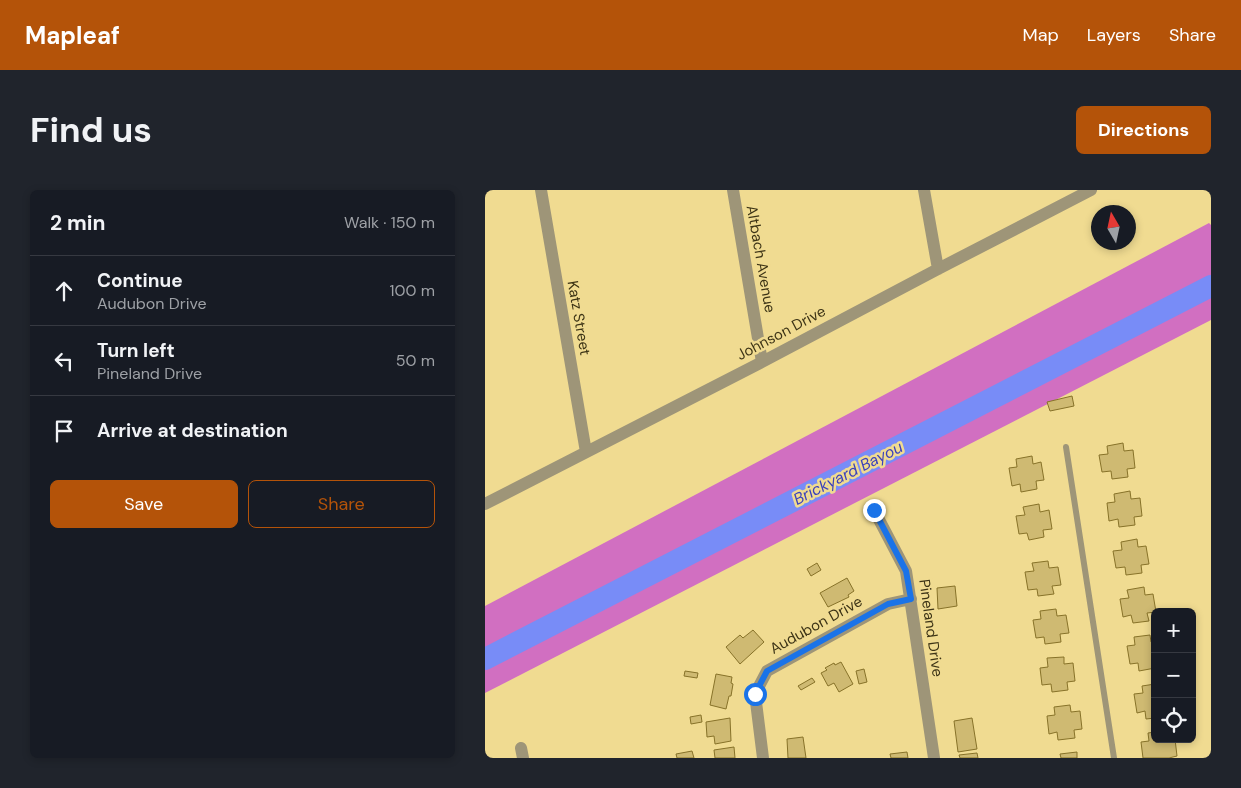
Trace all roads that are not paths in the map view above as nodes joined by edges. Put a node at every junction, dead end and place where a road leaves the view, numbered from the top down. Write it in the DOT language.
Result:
graph roads {
  1 [pos="541,190"];
  2 [pos="733,190"];
  3 [pos="925,190"];
  4 [pos="1091,190"];
  5 [pos="938,268"];
  6 [pos="762,362"];
  7 [pos="1067,447"];
  8 [pos="586,452"];
  9 [pos="485,504"];
  10 [pos="874,510"];
  11 [pos="911,599"];
  12 [pos="763,758"];
  13 [pos="933,758"];
  14 [pos="1114,758"];
  1 -- 8 [label="street, Katz Street"];
  2 -- 6 [label="street, Altbach Avenue"];
  3 -- 5 [label="street"];
  4 -- 5 [label="street, Johnson Drive"];
  5 -- 6 [label="street, Johnson Drive"];
  6 -- 8 [label="street, Johnson Drive"];
  7 -- 14 [label="lane"];
  8 -- 9 [label="street, Johnson Drive"];
  10 -- 11 [label="street, Pineland Drive"];
  11 -- 12 [label="street, Audubon Drive"];
  11 -- 13 [label="street, Pineland Drive"];
}
